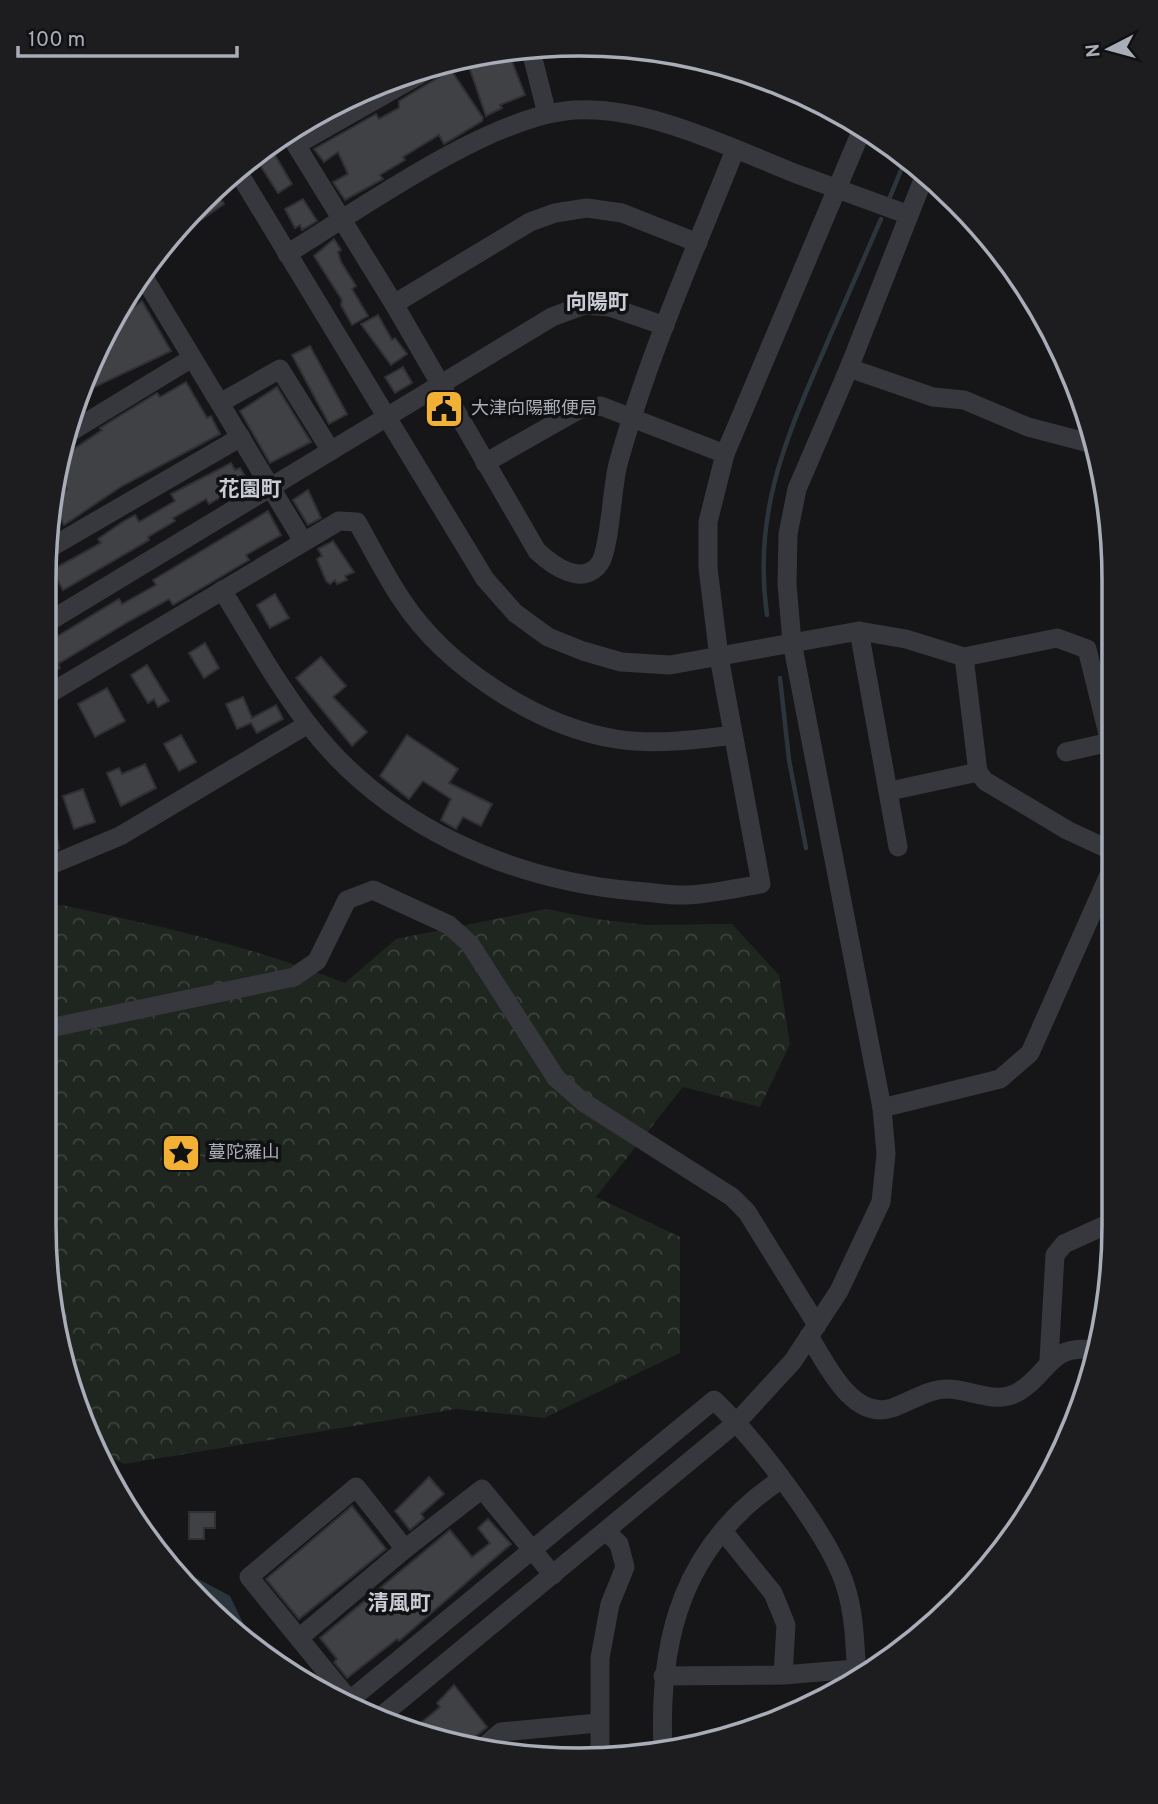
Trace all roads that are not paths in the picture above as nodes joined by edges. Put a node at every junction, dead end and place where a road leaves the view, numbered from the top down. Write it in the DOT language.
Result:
graph roads {
  1 [pos="533,58"];
  2 [pos="346,111"];
  3 [pos="547,114"];
  4 [pos="859,137"];
  5 [pos="735,150"];
  6 [pos="242,179"];
  7 [pos="921,184"];
  8 [pos="837,188"];
  9 [pos="909,215"];
  10 [pos="341,221"];
  11 [pos="698,243"];
  12 [pos="287,254"];
  13 [pos="147,284"];
  14 [pos="394,304"];
  15 [pos="665,326"];
  16 [pos="192,358"];
  17 [pos="849,368"];
  18 [pos="440,385"];
  19 [pos="220,402"];
  20 [pos="386,416"];
  21 [pos="632,418"];
  22 [pos="79,427"];
  23 [pos="242,438"];
  24 [pos="1083,441"];
  25 [pos="331,451"];
  26 [pos="725,454"];
  27 [pos="485,463"];
  28 [pos="273,488"];
  29 [pos="303,541"];
  30 [pos="57,544"];
  31 [pos="222,590"];
  32 [pos="56,617"];
  33 [pos="859,631"];
  34 [pos="792,642"];
  35 [pos="719,657"];
  36 [pos="964,657"];
  37 [pos="56,690"];
  38 [pos="1102,710"];
  39 [pos="308,724"];
  40 [pos="733,735"];
  41 [pos="1102,744"];
  42 [pos="1066,752"];
  43 [pos="978,772"];
  44 [pos="890,791"];
  45 [pos="1102,846"];
  46 [pos="898,847"];
  47 [pos="56,863"];
  48 [pos="1102,891"];
  49 [pos="56,1027"];
  50 [pos="882,1108"];
  51 [pos="1102,1227"];
  52 [pos="813,1330"];
  53 [pos="1086,1351"];
  54 [pos="1049,1360"];
  55 [pos="737,1422"];
  56 [pos="780,1480"];
  57 [pos="606,1531"];
  58 [pos="723,1531"];
  59 [pos="405,1549"];
  60 [pos="534,1549"];
  61 [pos="552,1575"];
  62 [pos="299,1638"];
  63 [pos="855,1669"];
  64 [pos="846,1674"];
  65 [pos="783,1675"];
  66 [pos="663,1676"];
  67 [pos="342,1691"];
  68 [pos="355,1697"];
  69 [pos="387,1711"];
  70 [pos="598,1723"];
  71 [pos="491,1741"];
  72 [pos="663,1741"];
  73 [pos="599,1747"];
  1 -- 3 [label="street"];
  2 -- 10 [label="street"];
  3 -- 5 [label="street"];
  3 -- 10 [label="street"];
  4 -- 8 [label="street"];
  5 -- 8 [label="street"];
  5 -- 11 [label="street"];
  6 -- 12 [label="street"];
  7 -- 9 [label="street"];
  8 -- 9 [label="street"];
  8 -- 26 [label="street"];
  9 -- 17 [label="street"];
  10 -- 12 [label="street"];
  10 -- 14 [label="street"];
  11 -- 14 [label="street"];
  11 -- 15 [label="street"];
  12 -- 20 [label="street"];
  13 -- 16 [label="street"];
  14 -- 18 [label="street"];
  15 -- 18 [label="street"];
  15 -- 21 [label="street"];
  16 -- 19 [label="street"];
  16 -- 22 [label="street"];
  17 -- 24 [label="street"];
  17 -- 34 [label="street"];
  18 -- 20 [label="street"];
  18 -- 27 [label="street"];
  19 -- 23 [label="street"];
  19 -- 25 [label="street"];
  20 -- 25 [label="street"];
  20 -- 35 [label="street"];
  21 -- 26 [label="street"];
  21 -- 27 [label="street"];
  21 -- 27 [label="street"];
  23 -- 28 [label="street"];
  23 -- 30 [label="street"];
  25 -- 28 [label="street"];
  26 -- 35 [label="street"];
  28 -- 29 [label="street"];
  28 -- 32 [label="street"];
  29 -- 31 [label="street"];
  29 -- 40 [label="street"];
  31 -- 37 [label="street"];
  31 -- 39 [label="street"];
  33 -- 34 [label="street"];
  33 -- 36 [label="street"];
  33 -- 44 [label="street"];
  34 -- 35 [label="street"];
  34 -- 50 [label="street"];
  35 -- 40 [label="street"];
  36 -- 38 [label="street"];
  36 -- 43 [label="street"];
  39 -- 40 [label="street"];
  39 -- 47 [label="street"];
  41 -- 42 [label="street"];
  43 -- 44 [label="street"];
  43 -- 45 [label="street"];
  44 -- 46 [label="street"];
  48 -- 50 [label="street"];
  49 -- 52 [label="street"];
  50 -- 52 [label="street"];
  51 -- 54 [label="street"];
  52 -- 54 [label="street"];
  52 -- 55 [label="street"];
  53 -- 54 [label="street"];
  55 -- 56 [label="street"];
  55 -- 57 [label="street"];
  55 -- 60 [label="street"];
  56 -- 58 [label="street"];
  56 -- 63 [label="street"];
  57 -- 61 [label="street"];
  57 -- 70 [label="street"];
  58 -- 65 [label="street"];
  58 -- 66 [label="street"];
  59 -- 60 [label="street"];
  59 -- 62 [label="street"];
  59 -- 62 [label="street"];
  60 -- 61 [label="street"];
  60 -- 68 [label="street"];
  61 -- 69 [label="street"];
  62 -- 67 [label="street"];
  64 -- 65 [label="street"];
  65 -- 66 [label="street"];
  66 -- 72 [label="street"];
  70 -- 71 [label="street"];
  70 -- 73 [label="street"];
}
